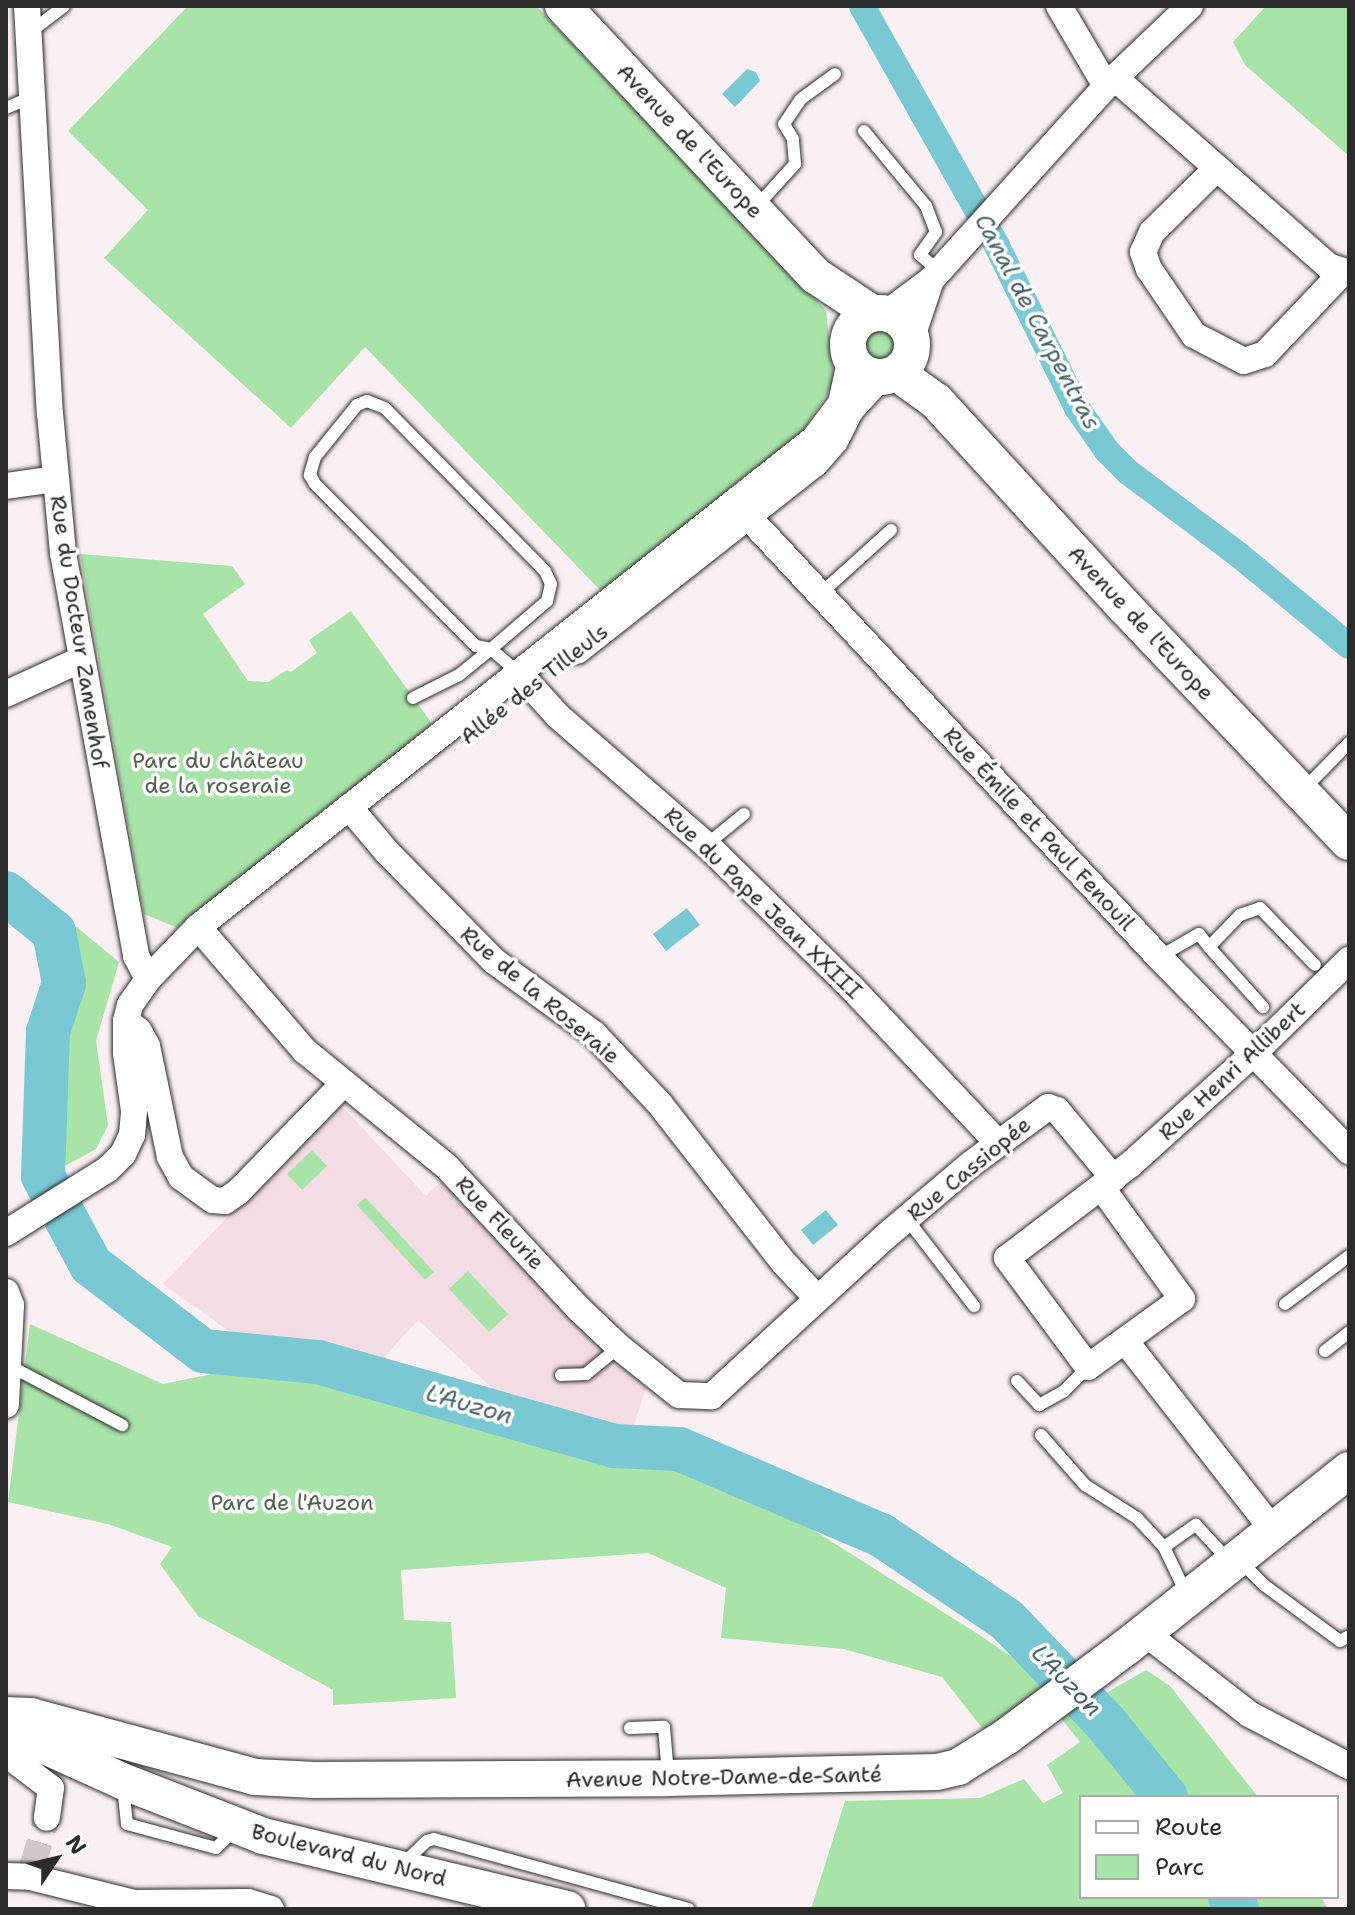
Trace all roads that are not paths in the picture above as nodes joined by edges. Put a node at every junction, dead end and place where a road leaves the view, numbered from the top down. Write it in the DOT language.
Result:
graph roads {
  1 [pos="27,6"];
  2 [pos="64,6"];
  3 [pos="563,6"];
  4 [pos="1059,6"];
  5 [pos="1190,6"];
  6 [pos="28,34"];
  7 [pos="835,74"];
  8 [pos="1110,82"];
  9 [pos="32,97"];
  10 [pos="6,108"];
  11 [pos="864,131"];
  12 [pos="1217,168"];
  13 [pos="754,208"];
  14 [pos="1345,273"];
  15 [pos="935,275"];
  16 [pos="883,344"];
  17 [pos="55,479"];
  18 [pos="6,486"];
  19 [pos="741,510"];
  20 [pos="891,530"];
  21 [pos="819,595"];
  22 [pos="491,649"];
  23 [pos="80,660"];
  24 [pos="525,680"];
  25 [pos="6,694"];
  26 [pos="413,698"];
  27 [pos="1349,743"];
  28 [pos="1301,792"];
  29 [pos="355,814"];
  30 [pos="744,814"];
  31 [pos="1349,842"];
  32 [pos="706,845"];
  33 [pos="204,933"];
  34 [pos="1209,947"];
  35 [pos="1159,957"];
  36 [pos="1349,960"];
  37 [pos="1315,965"];
  38 [pos="156,972"];
  39 [pos="1263,1007"];
  40 [pos="126,1021"];
  41 [pos="1255,1052"];
  42 [pos="344,1083"];
  43 [pos="998,1143"];
  44 [pos="1349,1151"];
  45 [pos="1108,1184"];
  46 [pos="907,1219"];
  47 [pos="8,1232"];
  48 [pos="1349,1256"];
  49 [pos="6,1292"];
  50 [pos="817,1298"];
  51 [pos="1285,1304"];
  52 [pos="974,1306"];
  53 [pos="1349,1332"];
  54 [pos="1126,1342"];
  55 [pos="619,1347"];
  56 [pos="1325,1351"];
  57 [pos="10,1366"];
  58 [pos="1088,1367"];
  59 [pos="561,1375"];
  60 [pos="1017,1381"];
  61 [pos="6,1405"];
  62 [pos="122,1425"];
  63 [pos="1041,1435"];
  64 [pos="1349,1470"];
  65 [pos="1273,1530"];
  66 [pos="1164,1547"];
  67 [pos="1234,1561"];
  68 [pos="1188,1597"];
  69 [pos="1349,1636"];
  70 [pos="1137,1639"];
  71 [pos="6,1715"];
  72 [pos="6,1724"];
  73 [pos="630,1728"];
  74 [pos="6,1754"];
  75 [pos="1349,1766"];
  76 [pos="255,1777"];
  77 [pos="668,1778"];
  78 [pos="47,1818"];
  79 [pos="238,1826"];
  80 [pos="398,1868"];
  81 [pos="20,1874"];
  82 [pos="136,1906"];
  83 [pos="271,1909"];
  84 [pos="567,1909"];
  85 [pos="689,1909"];
  1 -- 6 [label="street, Rue du Docteur Zamenhof"];
  2 -- 6 [label="lane"];
  3 -- 13 [label="main road, Avenue de l'Europe"];
  4 -- 8 [label="street"];
  5 -- 8 [label="street"];
  6 -- 9 [label="street, Rue du Docteur Zamenhof"];
  7 -- 13 [label="lane"];
  8 -- 12 [label="street"];
  8 -- 15 [label="street"];
  9 -- 10 [label="lane"];
  9 -- 17 [label="street, Rue du Docteur Zamenhof"];
  11 -- 15 [label="lane"];
  12 -- 14 [label="street"];
  12 -- 14 [label="street"];
  13 -- 16 [label="main road, Avenue de l'Europe"];
  15 -- 16 [label="street"];
  16 -- 19 [label="street, Allée des Tilleuls"];
  16 -- 19 [label="street, Allée des Tilleuls"];
  16 -- 28 [label="main road, Avenue de l'Europe"];
  17 -- 18 [label="street"];
  17 -- 23 [label="street, Rue du Docteur Zamenhof"];
  19 -- 21 [label="street, Rue Émile et Paul Fenouil"];
  19 -- 24 [label="street, Allée des Tilleuls"];
  20 -- 21 [label="lane"];
  21 -- 35 [label="street, Rue Émile et Paul Fenouil"];
  22 -- 22 [label="lane"];
  22 -- 24 [label="lane"];
  22 -- 26 [label="lane"];
  23 -- 25 [label="street"];
  23 -- 38 [label="street, Rue du Docteur Zamenhof"];
  24 -- 29 [label="street, Allée des Tilleuls"];
  24 -- 32 [label="street, Rue du Pape Jean XXIII"];
  27 -- 28 [label="lane"];
  28 -- 31 [label="main road, Avenue de l'Europe"];
  29 -- 33 [label="street, Allée des Tilleuls"];
  29 -- 50 [label="street, Rue de la Roseraie"];
  30 -- 32 [label="lane"];
  32 -- 43 [label="street, Rue du Pape Jean XXIII"];
  33 -- 38 [label="street, Allée des Tilleuls"];
  33 -- 42 [label="street, Rue Fleurie"];
  34 -- 35 [label="lane"];
  34 -- 37 [label="lane"];
  34 -- 39 [label="lane"];
  35 -- 41 [label="street, Rue Émile et Paul Fenouil"];
  36 -- 41 [label="street, Rue Henri Allibert"];
  38 -- 40 [label="street"];
  40 -- 42 [label="street"];
  40 -- 47 [label="street"];
  41 -- 44 [label="street, Rue Émile et Paul Fenouil"];
  41 -- 45 [label="street, Rue Henri Allibert"];
  42 -- 55 [label="street, Rue Fleurie"];
  43 -- 45 [label="street, Rue Cassiopée"];
  43 -- 46 [label="street, Rue Cassiopée"];
  45 -- 54 [label="street"];
  45 -- 58 [label="street, Rue Henri Allibert"];
  46 -- 50 [label="street, Rue Cassiopée"];
  46 -- 52 [label="lane"];
  48 -- 51 [label="lane"];
  49 -- 57 [label="street"];
  50 -- 55 [label="street, Rue Fleurie"];
  53 -- 56 [label="lane"];
  54 -- 58 [label="street"];
  54 -- 65 [label="street"];
  55 -- 59 [label="lane"];
  57 -- 61 [label="street"];
  57 -- 62 [label="lane"];
  58 -- 60 [label="lane"];
  63 -- 66 [label="lane"];
  64 -- 65 [label="main road, Avenue Notre-Dame-de-Santé"];
  65 -- 67 [label="main road, Avenue Notre-Dame-de-Santé"];
  66 -- 67 [label="lane"];
  66 -- 68 [label="lane"];
  67 -- 68 [label="main road, Avenue Notre-Dame-de-Santé"];
  67 -- 69 [label="lane"];
  68 -- 70 [label="main road, Avenue Notre-Dame-de-Santé"];
  70 -- 75 [label="street"];
  70 -- 77 [label="main road, Avenue Notre-Dame-de-Santé"];
  71 -- 76 [label="main road, Avenue Notre-Dame-de-Santé"];
  72 -- 79 [label="main road, Boulevard du Nord"];
  73 -- 77 [label="lane"];
  74 -- 78 [label="street"];
  76 -- 77 [label="main road, Avenue Notre-Dame-de-Santé"];
  76 -- 79 [label="main road"];
  79 -- 80 [label="main road, Boulevard du Nord"];
  80 -- 84 [label="main road, Boulevard du Nord"];
  80 -- 85 [label="lane"];
  81 -- 82 [label="street"];
  82 -- 83 [label="street"];
}
